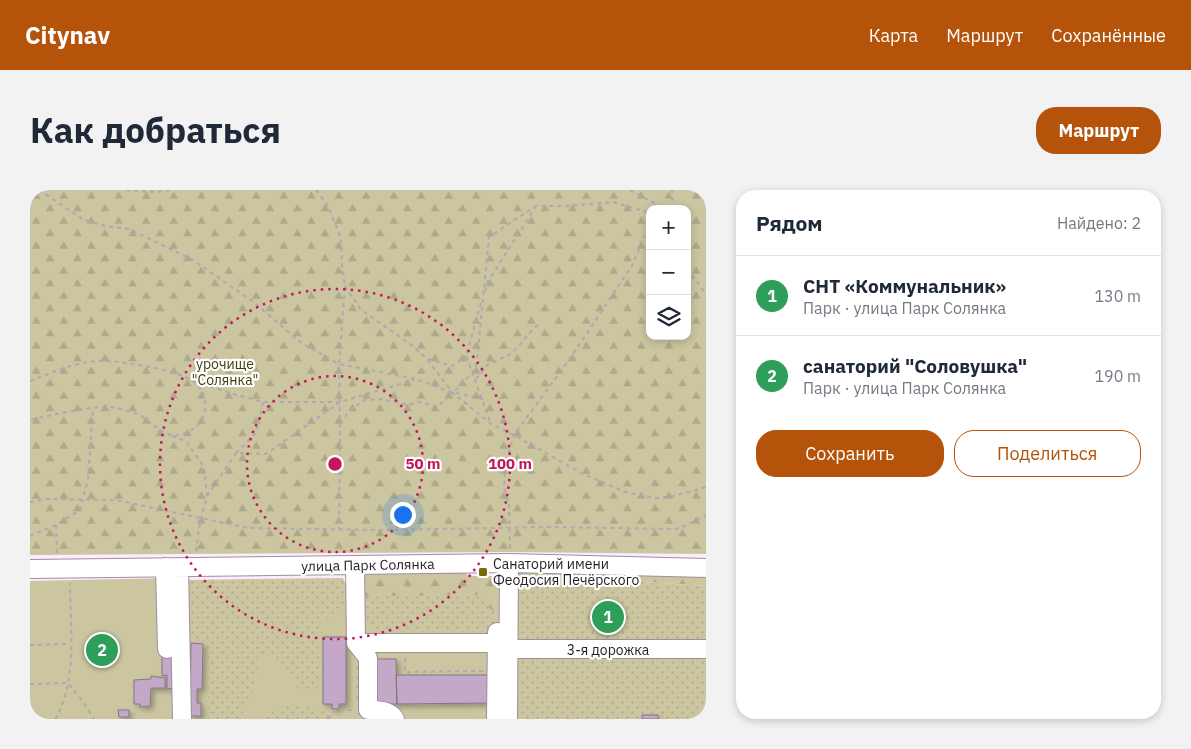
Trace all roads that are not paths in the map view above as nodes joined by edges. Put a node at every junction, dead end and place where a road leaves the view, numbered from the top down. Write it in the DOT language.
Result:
graph roads {
  1 [pos="504,563"];
  2 [pos="355,566"];
  3 [pos="179,567"];
  4 [pos="706,568"];
  5 [pos="30,569"];
  6 [pos="356,644"];
  7 [pos="504,646"];
  8 [pos="166,649"];
  9 [pos="706,650"];
  10 [pos="182,719"];
  11 [pos="395,719"];
  12 [pos="496,719"];
  13 [pos="508,719"];
  1 -- 2 [label="street, улица Парк Солянка"];
  1 -- 4 [label="street, улица Парк Солянка"];
  1 -- 7 [label="street"];
  2 -- 3 [label="street, улица Парк Солянка"];
  2 -- 6 [label="street"];
  3 -- 5 [label="street, улица Парк Солянка"];
  3 -- 8 [label="street"];
  3 -- 10 [label="street"];
  6 -- 7 [label="street, 3-я дорожка"];
  6 -- 11 [label="street"];
  7 -- 9 [label="street, 3-я дорожка"];
  7 -- 12 [label="street"];
  7 -- 13 [label="street"];
}
